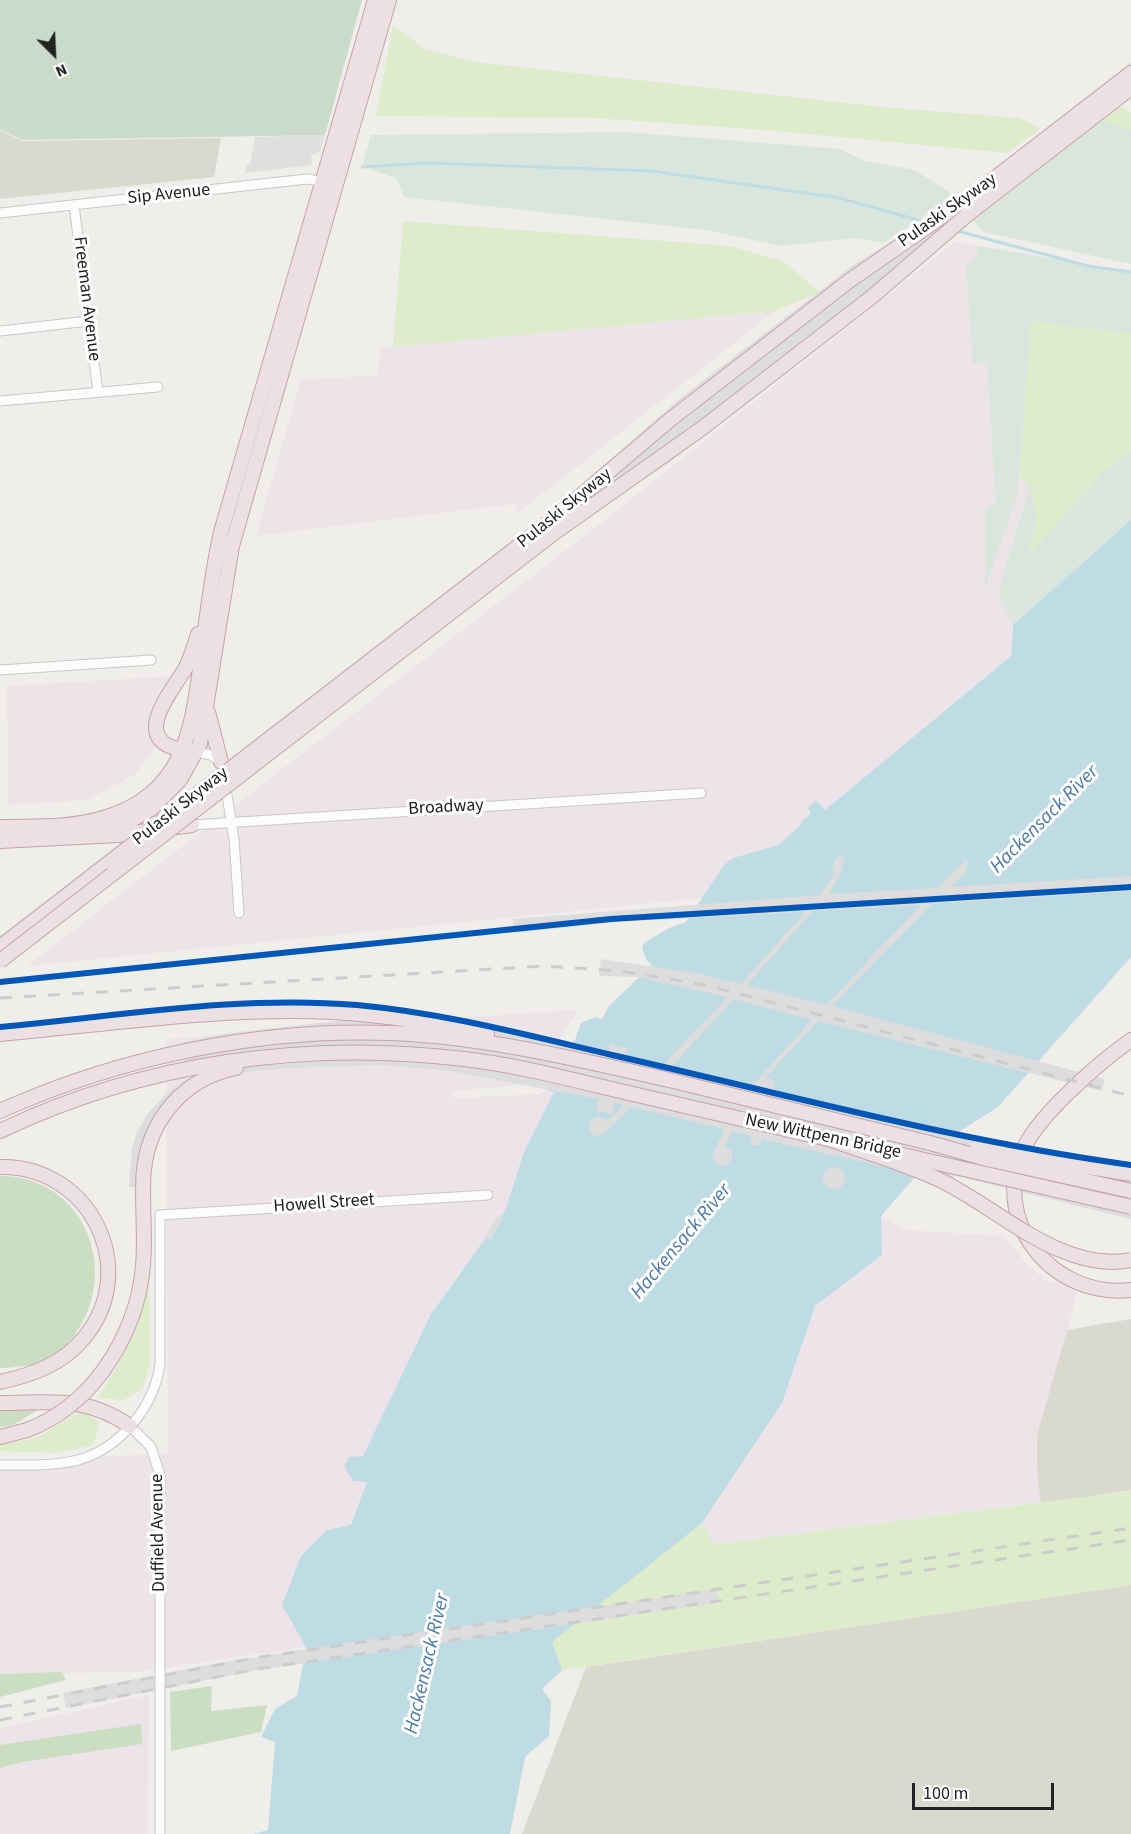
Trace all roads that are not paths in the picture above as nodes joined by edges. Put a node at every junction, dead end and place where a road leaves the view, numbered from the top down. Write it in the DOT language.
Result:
graph roads {
  1 [pos="375,0"];
  2 [pos="389,0"];
  3 [pos="1131,73"];
  4 [pos="1131,88"];
  5 [pos="322,181"];
  6 [pos="336,185"];
  7 [pos="74,205"];
  8 [pos="0,213"];
  9 [pos="89,321"];
  10 [pos="0,332"];
  11 [pos="158,387"];
  12 [pos="98,392"];
  13 [pos="0,401"];
  14 [pos="208,600"];
  15 [pos="151,660"];
  16 [pos="0,670"];
  17 [pos="207,705"];
  18 [pos="190,751"];
  19 [pos="221,762"];
  20 [pos="180,780"];
  21 [pos="701,793"];
  22 [pos="230,821"];
  23 [pos="192,825"];
  24 [pos="0,827"];
  25 [pos="85,836"];
  26 [pos="0,841"];
  27 [pos="239,913"];
  28 [pos="0,947"];
  29 [pos="0,961"];
  30 [pos="0,1034"];
  31 [pos="1131,1040"];
  32 [pos="1131,1052"];
  33 [pos="282,1056"];
  34 [pos="565,1056"];
  35 [pos="134,1065"];
  36 [pos="1099,1065"];
  37 [pos="0,1111"];
  38 [pos="0,1119"];
  39 [pos="0,1131"];
  40 [pos="828,1139"];
  41 [pos="930,1143"];
  42 [pos="0,1167"];
  43 [pos="1131,1174"];
  44 [pos="1131,1191"];
  45 [pos="488,1195"];
  46 [pos="1131,1207"];
  47 [pos="1131,1260"];
  48 [pos="1131,1281"];
  49 [pos="1079,1283"];
  50 [pos="1131,1290"];
  51 [pos="0,1382"];
  52 [pos="0,1403"];
  53 [pos="130,1426"];
  54 [pos="0,1437"];
  55 [pos="0,1465"];
  56 [pos="160,1834"];
  1 -- 5 [label="highway"];
  2 -- 6 [label="highway"];
  3 -- 28 [label="highway, Pulaski Skyway, bridge"];
  4 -- 29 [label="highway, Pulaski Skyway, bridge"];
  5 -- 6 [label="street, Sip Avenue"];
  5 -- 7 [label="street, Sip Avenue"];
  5 -- 14 [label="highway"];
  6 -- 17 [label="highway"];
  7 -- 8 [label="street, Sip Avenue"];
  7 -- 9 [label="street, Freeman Avenue"];
  9 -- 10 [label="street"];
  9 -- 12 [label="street, Freeman Avenue"];
  11 -- 12 [label="street"];
  12 -- 13 [label="street"];
  14 -- 18 [label="highway"];
  14 -- 18 [label="highway"];
  15 -- 16 [label="street"];
  17 -- 18 [label="highway"];
  17 -- 19 [label="highway"];
  18 -- 19 [label="street"];
  18 -- 20 [label="highway"];
  18 -- 24 [label="highway"];
  19 -- 22 [label="street"];
  20 -- 23 [label="highway"];
  20 -- 25 [label="highway"];
  21 -- 22 [label="street, Broadway"];
  22 -- 23 [label="street, Broadway"];
  22 -- 27 [label="street"];
  23 -- 25 [label="highway"];
  25 -- 26 [label="highway"];
  30 -- 34 [label="highway"];
  31 -- 36 [label="highway"];
  32 -- 36 [label="highway"];
  33 -- 39 [label="highway"];
  33 -- 40 [label="highway, New Wittpenn Bridge"];
  33 -- 54 [label="highway, bridge"];
  34 -- 35 [label="highway, New Wittpenn Bridge"];
  34 -- 41 [label="highway, New Wittpenn Bridge"];
  35 -- 37 [label="highway"];
  35 -- 38 [label="highway"];
  36 -- 49 [label="highway"];
  40 -- 46 [label="highway, New Wittpenn Bridge, bridge"];
  40 -- 47 [label="highway, bridge"];
  41 -- 43 [label="highway, bridge"];
  41 -- 44 [label="highway, New Wittpenn Bridge, bridge"];
  42 -- 51 [label="highway"];
  45 -- 53 [label="street, Howell Street"];
  48 -- 49 [label="highway"];
  49 -- 50 [label="highway"];
  52 -- 53 [label="highway"];
  53 -- 55 [label="street"];
  53 -- 56 [label="street, Duffield Avenue"];
}
